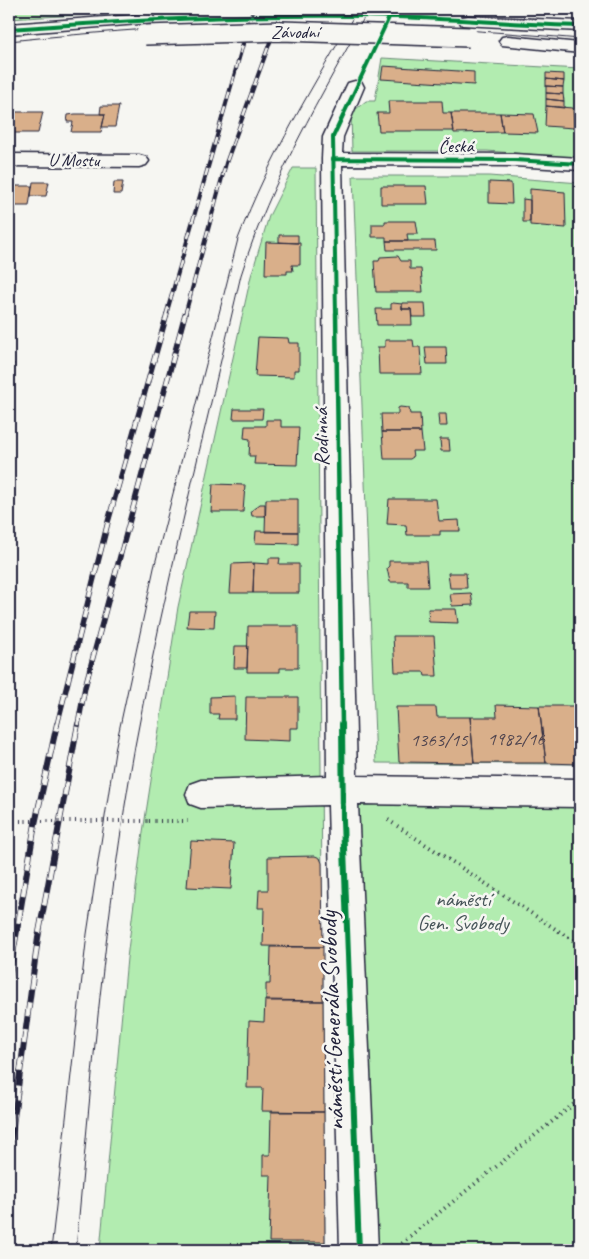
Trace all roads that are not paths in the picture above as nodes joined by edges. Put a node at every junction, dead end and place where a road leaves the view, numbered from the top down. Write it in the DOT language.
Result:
graph roads {
  1 [pos="580,26"];
  2 [pos="145,27"];
  3 [pos="9,29"];
  4 [pos="469,29"];
  5 [pos="66,43"];
  6 [pos="580,48"];
  7 [pos="355,87"];
  8 [pos="332,159"];
  9 [pos="9,160"];
  10 [pos="139,162"];
  11 [pos="580,164"];
  12 [pos="343,790"];
  13 [pos="580,793"];
  14 [pos="199,808"];
  15 [pos="359,1250"];
  1 -- 4 [label="street, Závodní"];
  2 -- 3 [label="street, Závodní"];
  2 -- 4 [label="street, Závodní, bridge"];
  2 -- 5 [label="street, Závodní"];
  4 -- 6 [label="street, Závodní"];
  7 -- 8 [label="street, Rodinná"];
  8 -- 11 [label="street, Česká"];
  8 -- 12 [label="street, Rodinná"];
  9 -- 10 [label="street, U Mostu"];
  12 -- 13 [label="street"];
  12 -- 14 [label="street"];
  12 -- 15 [label="street, náměstí Generála Svobody"];
}
